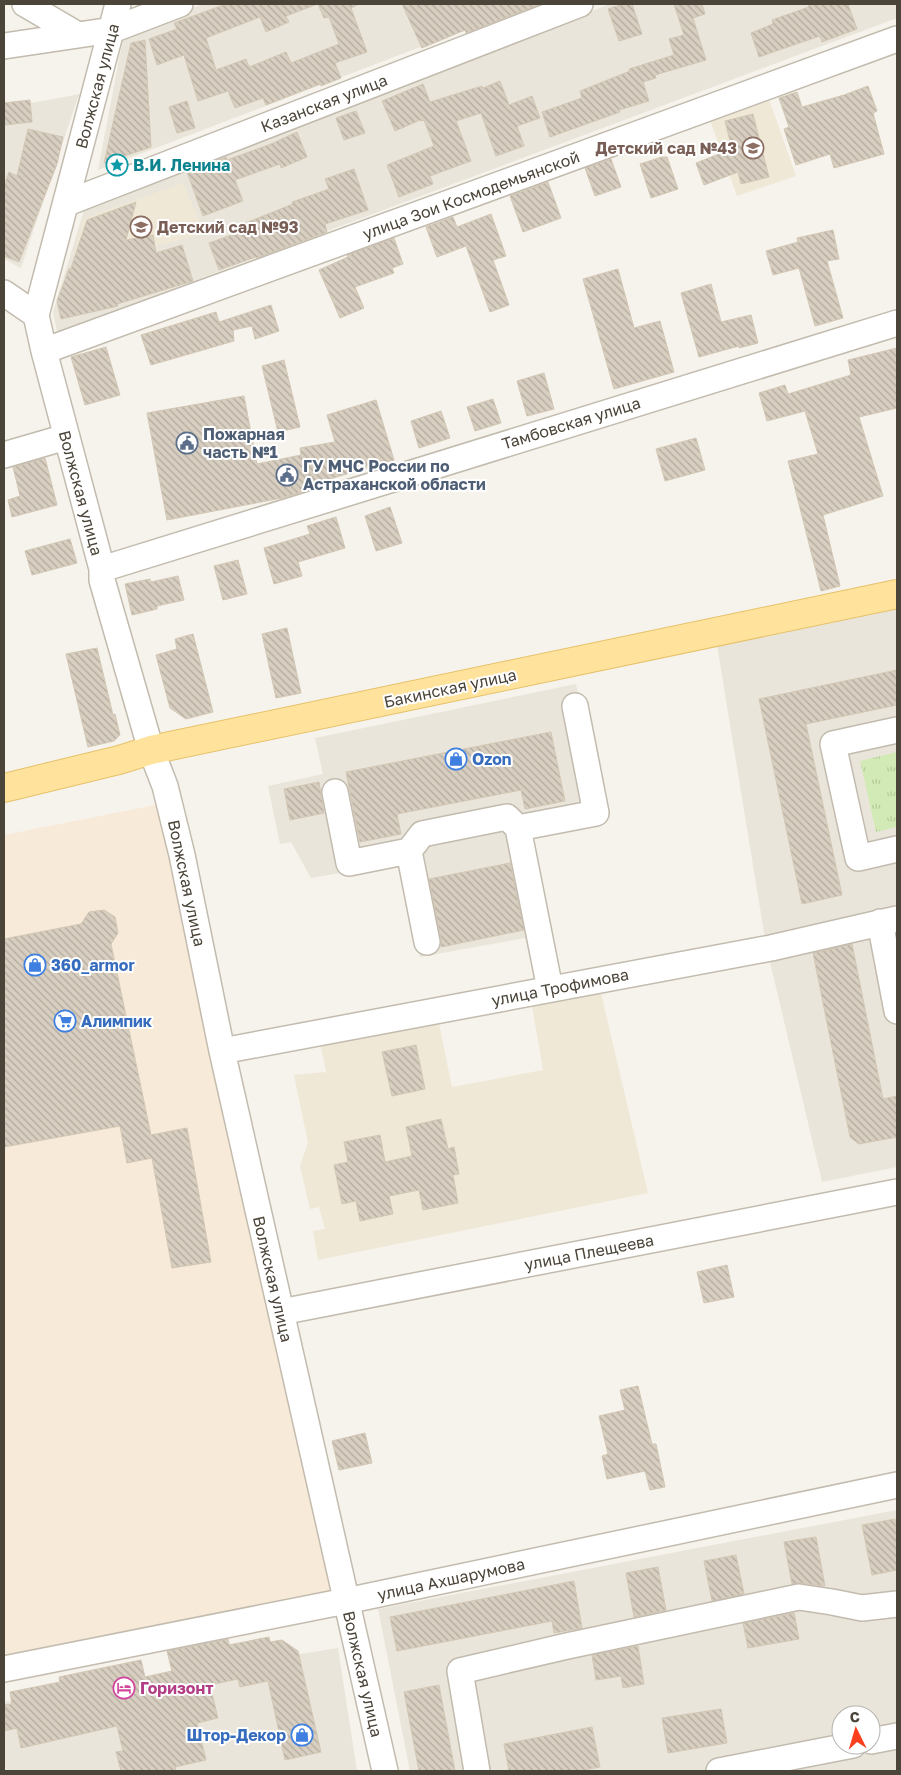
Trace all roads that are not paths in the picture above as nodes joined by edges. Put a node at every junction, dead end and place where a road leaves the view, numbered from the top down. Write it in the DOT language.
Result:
graph roads {
  1 [pos="25,4"];
  2 [pos="118,4"];
  3 [pos="180,4"];
  4 [pos="580,4"];
  5 [pos="112,30"];
  6 [pos="78,35"];
  7 [pos="897,39"];
  8 [pos="4,46"];
  9 [pos="67,203"];
  10 [pos="4,293"];
  11 [pos="36,314"];
  12 [pos="897,322"];
  13 [pos="44,351"];
  14 [pos="66,437"];
  15 [pos="4,455"];
  16 [pos="102,569"];
  17 [pos="897,594"];
  18 [pos="575,706"];
  19 [pos="897,730"];
  20 [pos="151,750"];
  21 [pos="4,788"];
  22 [pos="335,792"];
  23 [pos="518,828"];
  24 [pos="897,849"];
  25 [pos="409,851"];
  26 [pos="889,921"];
  27 [pos="427,942"];
  28 [pos="550,989"];
  29 [pos="897,1011"];
  30 [pos="222,1051"];
  31 [pos="897,1192"];
  32 [pos="281,1312"];
  33 [pos="897,1485"];
  34 [pos="346,1601"];
  35 [pos="897,1604"];
  36 [pos="4,1670"];
  37 [pos="897,1736"];
  38 [pos="881,1740"];
  39 [pos="831,1749"];
  40 [pos="385,1771"];
  41 [pos="477,1771"];
  42 [pos="719,1771"];
  1 -- 6 [label="street"];
  2 -- 5 [label="street, Волжская улица"];
  3 -- 5 [label="street"];
  4 -- 9 [label="street, Казанская улица"];
  5 -- 6 [label="street"];
  5 -- 9 [label="street, Волжская улица"];
  6 -- 8 [label="street"];
  7 -- 13 [label="street, улица Зои Космодемьянской"];
  9 -- 11 [label="street, Волжская улица"];
  10 -- 11 [label="street"];
  11 -- 13 [label="street, Волжская улица"];
  12 -- 16 [label="street, Тамбовская улица"];
  13 -- 14 [label="street, Волжская улица"];
  14 -- 15 [label="street"];
  14 -- 16 [label="street, Волжская улица"];
  16 -- 20 [label="street, Волжская улица"];
  17 -- 20 [label="main road, Бакинская улица"];
  18 -- 23 [label="street"];
  19 -- 24 [label="street"];
  20 -- 21 [label="main road, Бакинская улица"];
  20 -- 30 [label="street, Волжская улица"];
  22 -- 25 [label="street"];
  23 -- 25 [label="street"];
  23 -- 28 [label="street"];
  25 -- 27 [label="street"];
  26 -- 28 [label="street, улица Трофимова"];
  26 -- 29 [label="street"];
  28 -- 30 [label="street, улица Трофимова"];
  30 -- 32 [label="street, Волжская улица"];
  31 -- 32 [label="street, улица Плещеева"];
  32 -- 34 [label="street, Волжская улица"];
  33 -- 34 [label="street, улица Ахшарумова"];
  34 -- 36 [label="street, улица Ахшарумова"];
  34 -- 40 [label="street, Волжская улица"];
  35 -- 41 [label="street"];
  37 -- 38 [label="street"];
  39 -- 42 [label="street"];
}
